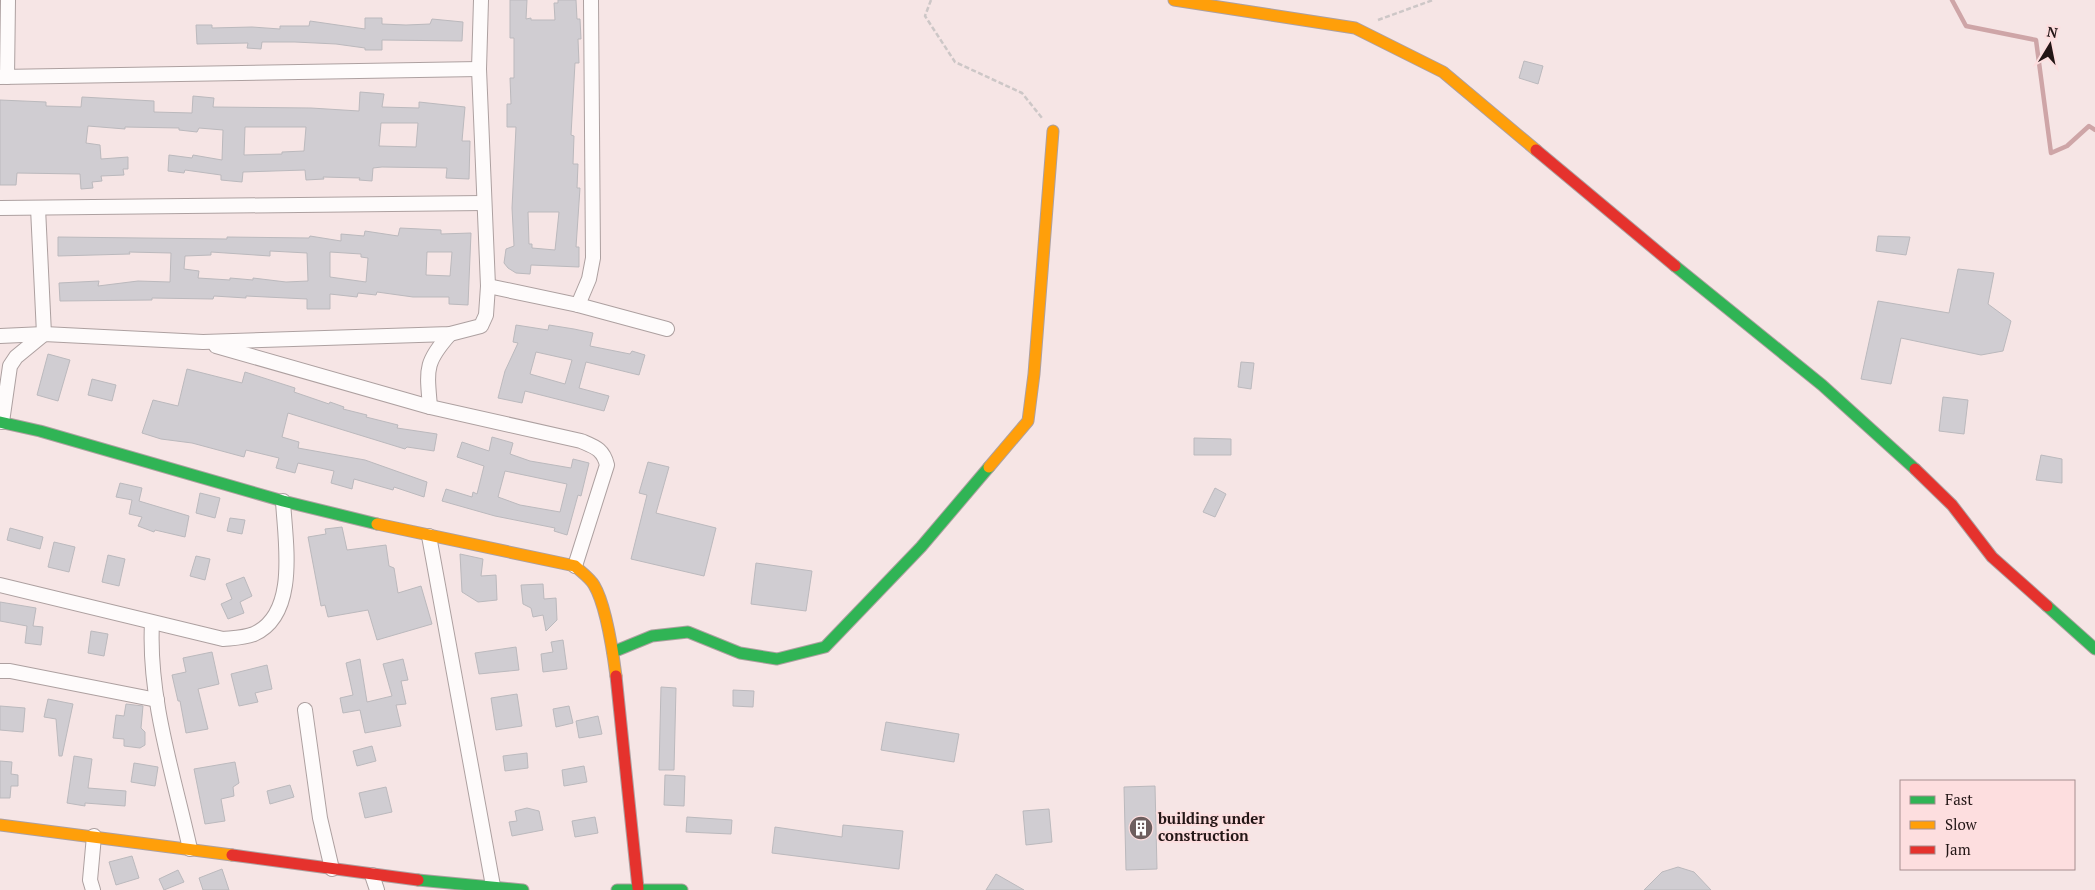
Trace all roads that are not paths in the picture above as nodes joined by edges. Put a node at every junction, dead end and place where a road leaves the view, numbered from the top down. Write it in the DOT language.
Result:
graph roads {
  1 [pos="8,0"];
  2 [pos="481,0"];
  3 [pos="591,0"];
  4 [pos="1174,0"];
  5 [pos="479,69"];
  6 [pos="4,77"];
  7 [pos="1052,131"];
  8 [pos="484,203"];
  9 [pos="0,208"];
  10 [pos="38,208"];
  11 [pos="488,286"];
  12 [pos="578,305"];
  13 [pos="668,329"];
  14 [pos="44,334"];
  15 [pos="450,334"];
  16 [pos="0,336"];
  17 [pos="203,342"];
  18 [pos="430,407"];
  19 [pos="1,422"];
  20 [pos="284,501"];
  21 [pos="429,536"];
  22 [pos="575,566"];
  23 [pos="0,585"];
  24 [pos="152,623"];
  25 [pos="2095,649"];
  26 [pos="613,652"];
  27 [pos="0,671"];
  28 [pos="157,700"];
  29 [pos="305,710"];
  30 [pos="0,826"];
  31 [pos="94,836"];
  32 [pos="190,849"];
  33 [pos="332,868"];
  34 [pos="372,875"];
  35 [pos="493,886"];
  36 [pos="638,888"];
  37 [pos="93,890"];
  38 [pos="377,890"];
  39 [pos="522,890"];
  40 [pos="617,890"];
  41 [pos="682,890"];
  1 -- 6 [label="street"];
  2 -- 5 [label="street"];
  3 -- 12 [label="street"];
  4 -- 25 [label="street"];
  5 -- 6 [label="street"];
  5 -- 8 [label="street"];
  7 -- 26 [label="street"];
  8 -- 10 [label="street"];
  8 -- 11 [label="street"];
  9 -- 10 [label="street"];
  10 -- 14 [label="street"];
  11 -- 12 [label="street"];
  11 -- 15 [label="street"];
  12 -- 13 [label="street"];
  14 -- 16 [label="street"];
  14 -- 17 [label="street"];
  14 -- 19 [label="street"];
  15 -- 17 [label="street"];
  15 -- 18 [label="street"];
  17 -- 18 [label="street"];
  18 -- 22 [label="street"];
  19 -- 20 [label="street"];
  20 -- 21 [label="street"];
  20 -- 24 [label="street"];
  21 -- 22 [label="street"];
  21 -- 35 [label="street"];
  22 -- 26 [label="street"];
  23 -- 24 [label="street"];
  24 -- 28 [label="street"];
  26 -- 36 [label="street"];
  27 -- 28 [label="street"];
  28 -- 32 [label="street"];
  29 -- 33 [label="street"];
  30 -- 31 [label="street"];
  31 -- 32 [label="street"];
  31 -- 37 [label="street"];
  32 -- 33 [label="street"];
  33 -- 34 [label="street"];
  34 -- 35 [label="street"];
  34 -- 38 [label="street"];
  35 -- 39 [label="street"];
  36 -- 40 [label="street"];
  36 -- 41 [label="street"];
}
